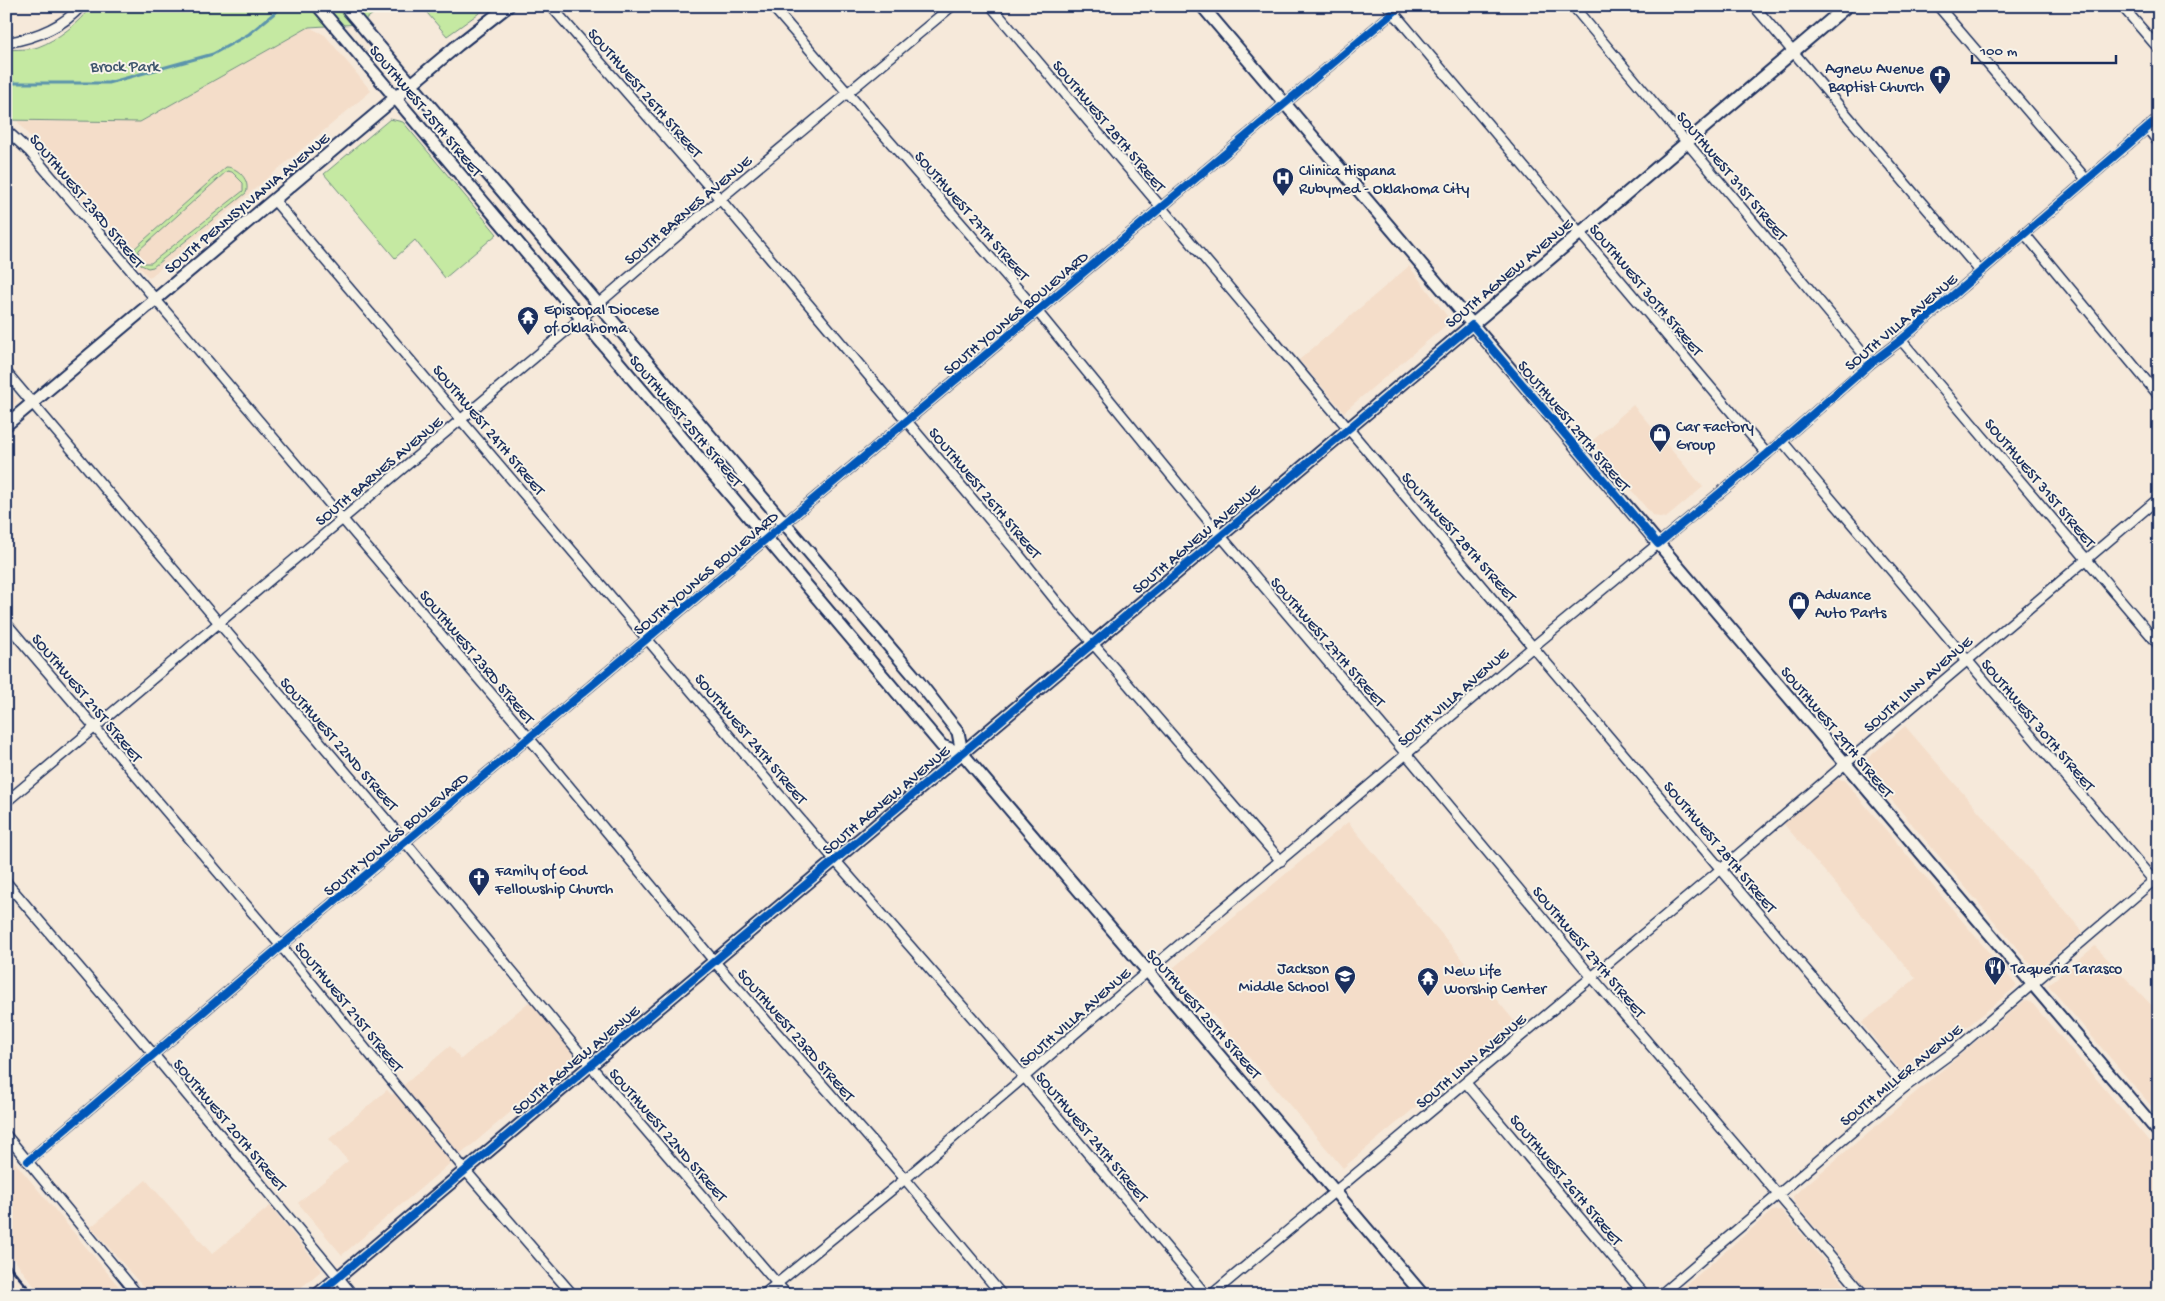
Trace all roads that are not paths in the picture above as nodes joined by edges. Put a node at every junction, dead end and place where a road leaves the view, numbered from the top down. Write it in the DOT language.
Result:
graph roads {
  1 [pos="81,6"];
  2 [pos="318,6"];
  3 [pos="345,6"];
  4 [pos="508,6"];
  5 [pos="552,6"];
  6 [pos="772,6"];
  7 [pos="952,6"];
  8 [pos="991,6"];
  9 [pos="1202,6"];
  10 [pos="1401,6"];
  11 [pos="1573,6"];
  12 [pos="1754,6"];
  13 [pos="1847,6"];
  14 [pos="1938,6"];
  15 [pos="2122,6"];
  16 [pos="1391,9"];
  17 [pos="6,43"];
  18 [pos="2159,49"];
  19 [pos="1792,52"];
  20 [pos="411,85"];
  21 [pos="848,94"];
  22 [pos="396,97"];
  23 [pos="1285,104"];
  24 [pos="2159,118"];
  25 [pos="2147,128"];
  26 [pos="7,130"];
  27 [pos="1687,142"];
  28 [pos="2159,143"];
  29 [pos="2086,179"];
  30 [pos="720,199"];
  31 [pos="274,200"];
  32 [pos="1161,209"];
  33 [pos="1579,233"];
  34 [pos="2024,233"];
  35 [pos="1980,271"];
  36 [pos="154,300"];
  37 [pos="597,305"];
  38 [pos="1037,311"];
  39 [pos="581,319"];
  40 [pos="1472,325"];
  41 [pos="1901,340"];
  42 [pos="1871,363"];
  43 [pos="6,372"];
  44 [pos="2159,396"];
  45 [pos="32,403"];
  46 [pos="462,419"];
  47 [pos="906,422"];
  48 [pos="6,425"];
  49 [pos="1347,429"];
  50 [pos="1782,441"];
  51 [pos="1767,454"];
  52 [pos="2159,498"];
  53 [pos="342,519"];
  54 [pos="784,524"];
  55 [pos="1220,535"];
  56 [pos="766,538"];
  57 [pos="1658,544"];
  58 [pos="2086,558"];
  59 [pos="6,623"];
  60 [pos="217,623"];
  61 [pos="648,638"];
  62 [pos="1092,642"];
  63 [pos="2159,644"];
  64 [pos="1534,646"];
  65 [pos="1966,660"];
  66 [pos="94,728"];
  67 [pos="529,738"];
  68 [pos="962,752"];
  69 [pos="1407,755"];
  70 [pos="1845,764"];
  71 [pos="6,802"];
  72 [pos="406,843"];
  73 [pos="834,859"];
  74 [pos="1280,861"];
  75 [pos="1721,869"];
  76 [pos="6,882"];
  77 [pos="2157,882"];
  78 [pos="282,946"];
  79 [pos="714,961"];
  80 [pos="1148,971"];
  81 [pos="1591,976"];
  82 [pos="2032,984"];
  83 [pos="154,1055"];
  84 [pos="590,1065"];
  85 [pos="1025,1078"];
  86 [pos="1466,1083"];
  87 [pos="1905,1086"];
  88 [pos="2159,1133"];
  89 [pos="6,1135"];
  90 [pos="28,1161"];
  91 [pos="465,1170"];
  92 [pos="905,1179"];
  93 [pos="1336,1192"];
  94 [pos="1779,1194"];
  95 [pos="338,1277"];
  96 [pos="777,1283"];
  97 [pos="138,1295"];
  98 [pos="317,1295"];
  99 [pos="353,1295"];
  100 [pos="572,1295"];
  101 [pos="763,1295"];
  102 [pos="787,1295"];
  103 [pos="1002,1295"];
  104 [pos="1206,1295"];
  105 [pos="1211,1295"];
  106 [pos="1424,1295"];
  107 [pos="1645,1295"];
  108 [pos="1660,1295"];
  109 [pos="1864,1295"];
  1 -- 17 [label="street"];
  2 -- 22 [label="main road, SOUTHWEST 25TH STREET"];
  3 -- 20 [label="main road, SOUTHWEST 25TH STREET"];
  4 -- 20 [label="main road, SOUTH PENNSYLVANIA AVENUE"];
  5 -- 30 [label="street, SOUTHWEST 26TH STREET"];
  6 -- 21 [label="street, SOUTHWEST 27TH STREET"];
  7 -- 21 [label="street, SOUTH BARNES AVENUE"];
  8 -- 32 [label="street, SOUTHWEST 28TH STREET"];
  9 -- 23 [label="main road, SOUTHWEST 29TH STREET"];
  10 -- 16 [label="street, SOUTH YOUNGS BOULEVARD"];
  11 -- 27 [label="street, SOUTHWEST 31ST STREET"];
  12 -- 19 [label="street"];
  13 -- 19 [label="main road, SOUTH AGNEW AVENUE"];
  14 -- 29 [label="street"];
  15 -- 18 [label="street"];
  16 -- 23 [label="street, SOUTH YOUNGS BOULEVARD"];
  16 -- 33 [label="street, SOUTHWEST 30TH STREET"];
  19 -- 27 [label="main road, SOUTH AGNEW AVENUE"];
  19 -- 35 [label="street"];
  20 -- 22 [label="main road, SOUTH PENNSYLVANIA AVENUE"];
  20 -- 37 [label="main road, SOUTHWEST 25TH STREET"];
  21 -- 30 [label="street, SOUTH BARNES AVENUE"];
  21 -- 38 [label="street, SOUTHWEST 27TH STREET"];
  22 -- 31 [label="main road, SOUTH PENNSYLVANIA AVENUE"];
  22 -- 39 [label="main road, SOUTHWEST 25TH STREET"];
  23 -- 32 [label="street, SOUTH YOUNGS BOULEVARD"];
  23 -- 40 [label="main road, SOUTHWEST 29TH STREET"];
  24 -- 25 [label="street, SOUTH VILLA AVENUE"];
  25 -- 28 [label="street"];
  25 -- 29 [label="street, SOUTH VILLA AVENUE"];
  26 -- 36 [label="street, SOUTHWEST 23RD STREET"];
  27 -- 33 [label="main road, SOUTH AGNEW AVENUE"];
  27 -- 42 [label="street, SOUTHWEST 31ST STREET"];
  29 -- 34 [label="street, SOUTH VILLA AVENUE"];
  30 -- 37 [label="street, SOUTH BARNES AVENUE"];
  30 -- 47 [label="street, SOUTHWEST 26TH STREET"];
  31 -- 36 [label="main road, SOUTH PENNSYLVANIA AVENUE"];
  31 -- 46 [label="street, SOUTHWEST 24TH STREET"];
  32 -- 38 [label="street, SOUTH YOUNGS BOULEVARD"];
  32 -- 49 [label="street, SOUTHWEST 28TH STREET"];
  33 -- 40 [label="main road, SOUTH AGNEW AVENUE"];
  33 -- 51 [label="street, SOUTHWEST 30TH STREET"];
  34 -- 35 [label="street, SOUTH VILLA AVENUE"];
  34 -- 44 [label="street"];
  35 -- 41 [label="street, SOUTH VILLA AVENUE"];
  36 -- 45 [label="main road, SOUTH PENNSYLVANIA AVENUE"];
  36 -- 53 [label="street, SOUTHWEST 23RD STREET"];
  37 -- 39 [label="street, SOUTH BARNES AVENUE"];
  37 -- 54 [label="main road, SOUTHWEST 25TH STREET"];
  38 -- 47 [label="street, SOUTH YOUNGS BOULEVARD"];
  38 -- 55 [label="street, SOUTHWEST 27TH STREET"];
  39 -- 46 [label="street, SOUTH BARNES AVENUE"];
  39 -- 56 [label="main road, SOUTHWEST 25TH STREET"];
  40 -- 49 [label="main road, SOUTH AGNEW AVENUE"];
  40 -- 57 [label="main road, SOUTHWEST 29TH STREET"];
  41 -- 42 [label="street, SOUTH VILLA AVENUE"];
  41 -- 58 [label="street, SOUTHWEST 31ST STREET"];
  42 -- 50 [label="street, SOUTH VILLA AVENUE"];
  43 -- 45 [label="street, SOUTHWEST 22ND STREET"];
  45 -- 48 [label="main road, SOUTH PENNSYLVANIA AVENUE"];
  45 -- 60 [label="street, SOUTHWEST 22ND STREET"];
  46 -- 53 [label="street, SOUTH BARNES AVENUE"];
  46 -- 61 [label="street, SOUTHWEST 24TH STREET"];
  47 -- 54 [label="street, SOUTH YOUNGS BOULEVARD"];
  47 -- 62 [label="street, SOUTHWEST 26TH STREET"];
  49 -- 55 [label="main road, SOUTH AGNEW AVENUE"];
  49 -- 64 [label="street, SOUTHWEST 28TH STREET"];
  50 -- 51 [label="street, SOUTH VILLA AVENUE"];
  50 -- 65 [label="street, SOUTHWEST 30TH STREET"];
  51 -- 57 [label="street, SOUTH VILLA AVENUE"];
  52 -- 58 [label="street, SOUTH LINN AVENUE"];
  53 -- 60 [label="street, SOUTH BARNES AVENUE"];
  53 -- 67 [label="street, SOUTHWEST 23RD STREET"];
  54 -- 56 [label="street, SOUTH YOUNGS BOULEVARD"];
  54 -- 68 [label="main road, SOUTHWEST 25TH STREET"];
  55 -- 62 [label="main road, SOUTH AGNEW AVENUE"];
  55 -- 69 [label="street, SOUTHWEST 27TH STREET"];
  56 -- 61 [label="street, SOUTH YOUNGS BOULEVARD"];
  56 -- 68 [label="main road, SOUTHWEST 25TH STREET"];
  57 -- 64 [label="street, SOUTH VILLA AVENUE"];
  57 -- 70 [label="main road, SOUTHWEST 29TH STREET"];
  58 -- 63 [label="street, SOUTHWEST 31ST STREET"];
  58 -- 65 [label="street, SOUTH LINN AVENUE"];
  59 -- 66 [label="street, SOUTHWEST 21ST STREET"];
  60 -- 66 [label="street, SOUTH BARNES AVENUE"];
  60 -- 72 [label="street, SOUTHWEST 22ND STREET"];
  61 -- 67 [label="street, SOUTH YOUNGS BOULEVARD"];
  61 -- 73 [label="street, SOUTHWEST 24TH STREET"];
  62 -- 68 [label="main road, SOUTH AGNEW AVENUE"];
  62 -- 74 [label="street, SOUTHWEST 26TH STREET"];
  64 -- 69 [label="street, SOUTH VILLA AVENUE"];
  64 -- 75 [label="street, SOUTHWEST 28TH STREET"];
  65 -- 70 [label="street, SOUTH LINN AVENUE"];
  65 -- 77 [label="street, SOUTHWEST 30TH STREET"];
  66 -- 71 [label="street, SOUTH BARNES AVENUE"];
  66 -- 78 [label="street, SOUTHWEST 21ST STREET"];
  67 -- 72 [label="street, SOUTH YOUNGS BOULEVARD"];
  67 -- 79 [label="street, SOUTHWEST 23RD STREET"];
  68 -- 73 [label="main road, SOUTH AGNEW AVENUE"];
  68 -- 80 [label="main road, SOUTHWEST 25TH STREET"];
  69 -- 74 [label="street, SOUTH VILLA AVENUE"];
  69 -- 81 [label="street, SOUTHWEST 27TH STREET"];
  70 -- 75 [label="street, SOUTH LINN AVENUE"];
  70 -- 82 [label="main road, SOUTHWEST 29TH STREET"];
  72 -- 78 [label="street, SOUTH YOUNGS BOULEVARD"];
  72 -- 84 [label="street, SOUTHWEST 22ND STREET"];
  73 -- 79 [label="main road, SOUTH AGNEW AVENUE"];
  73 -- 85 [label="street, SOUTHWEST 24TH STREET"];
  74 -- 80 [label="street, SOUTH VILLA AVENUE"];
  75 -- 81 [label="street, SOUTH LINN AVENUE"];
  75 -- 87 [label="street, SOUTHWEST 28TH STREET"];
  76 -- 83 [label="street, SOUTHWEST 20TH STREET"];
  77 -- 82 [label="street, SOUTH MILLER AVENUE"];
  78 -- 83 [label="street, SOUTH YOUNGS BOULEVARD"];
  78 -- 91 [label="street, SOUTHWEST 21ST STREET"];
  79 -- 84 [label="main road, SOUTH AGNEW AVENUE"];
  79 -- 92 [label="street, SOUTHWEST 23RD STREET"];
  80 -- 85 [label="street, SOUTH VILLA AVENUE"];
  80 -- 93 [label="main road, SOUTHWEST 25TH STREET"];
  81 -- 86 [label="street, SOUTH LINN AVENUE"];
  81 -- 94 [label="street, SOUTHWEST 27TH STREET"];
  82 -- 87 [label="street, SOUTH MILLER AVENUE"];
  82 -- 88 [label="main road, SOUTHWEST 29TH STREET"];
  83 -- 90 [label="street, SOUTH YOUNGS BOULEVARD"];
  83 -- 95 [label="street, SOUTHWEST 20TH STREET"];
  84 -- 91 [label="main road, SOUTH AGNEW AVENUE"];
  84 -- 96 [label="street, SOUTHWEST 22ND STREET"];
  85 -- 92 [label="street, SOUTH VILLA AVENUE"];
  85 -- 104 [label="street, SOUTHWEST 24TH STREET"];
  86 -- 93 [label="street, SOUTH LINN AVENUE"];
  86 -- 107 [label="street, SOUTHWEST 26TH STREET"];
  87 -- 94 [label="street, SOUTH MILLER AVENUE"];
  89 -- 90 [label="street"];
  90 -- 97 [label="street"];
  91 -- 95 [label="main road, SOUTH AGNEW AVENUE"];
  91 -- 100 [label="street, SOUTHWEST 21ST STREET"];
  92 -- 96 [label="street, SOUTH VILLA AVENUE"];
  92 -- 103 [label="street, SOUTHWEST 23RD STREET"];
  93 -- 105 [label="street, SOUTH LINN AVENUE"];
  93 -- 106 [label="main road, SOUTHWEST 25TH STREET"];
  94 -- 108 [label="street, SOUTH MILLER AVENUE"];
  94 -- 109 [label="street, SOUTHWEST 27TH STREET"];
  95 -- 98 [label="main road, SOUTH AGNEW AVENUE"];
  95 -- 99 [label="street, SOUTHWEST 20TH STREET"];
  96 -- 101 [label="street, SOUTH VILLA AVENUE"];
  96 -- 102 [label="street, SOUTHWEST 22ND STREET"];
}
